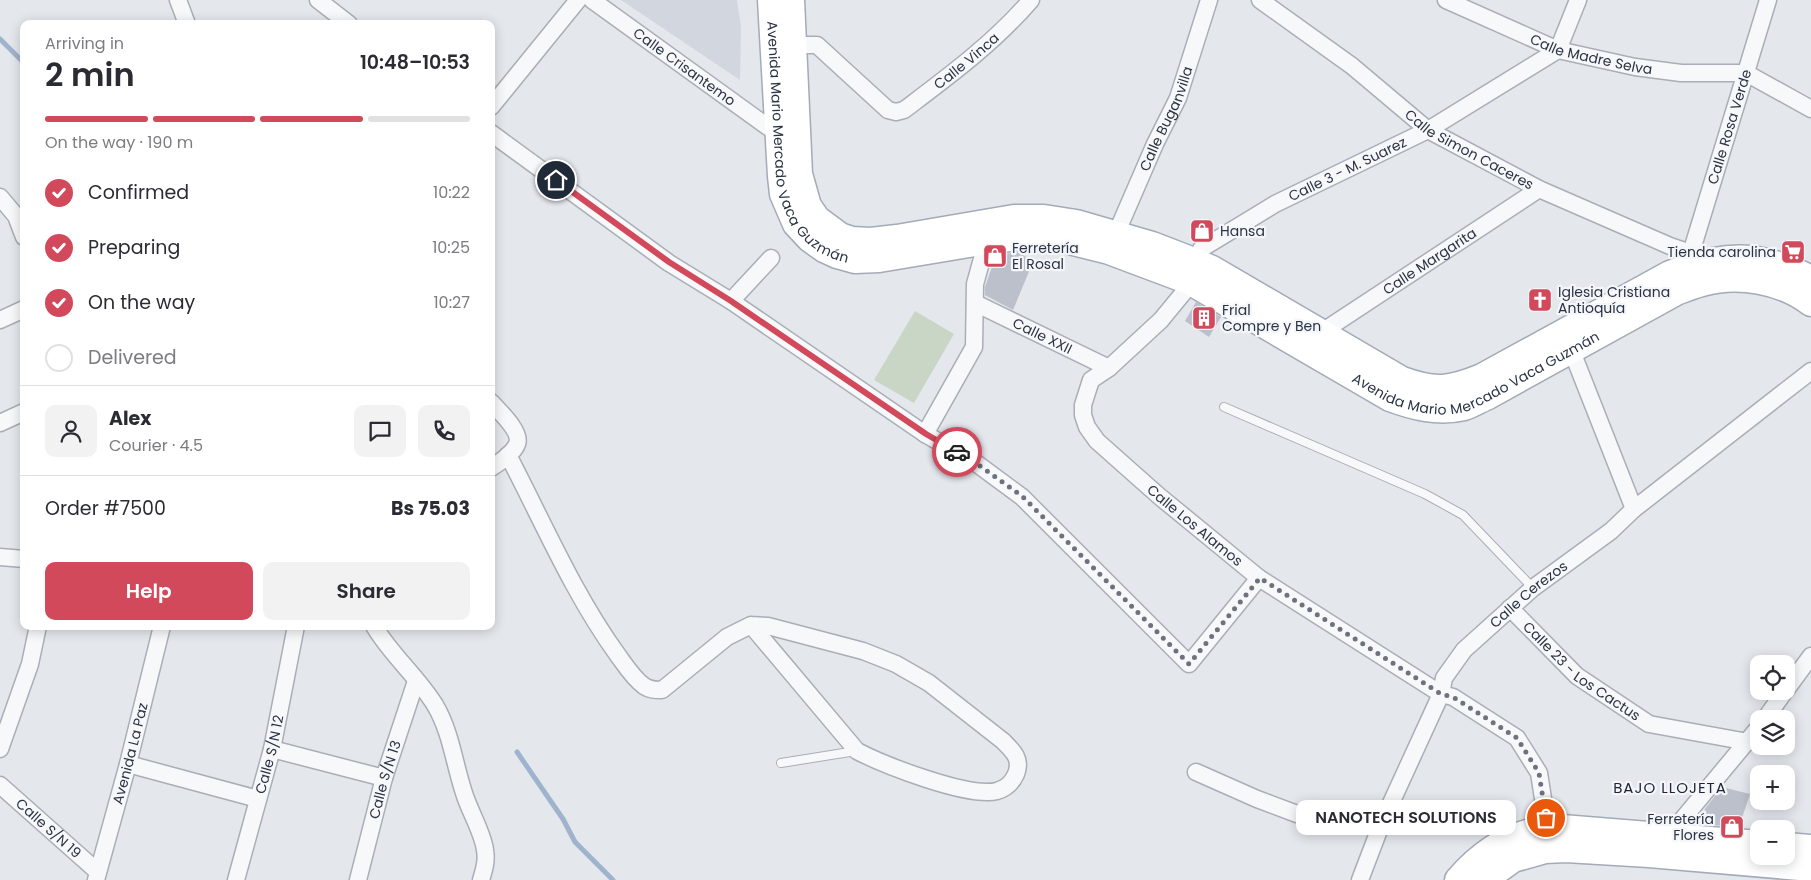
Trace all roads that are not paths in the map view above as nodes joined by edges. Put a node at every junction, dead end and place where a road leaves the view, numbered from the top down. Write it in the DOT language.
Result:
graph roads {
  1 [pos="178,0"];
  2 [pos="318,0"];
  3 [pos="578,0"];
  4 [pos="592,0"];
  5 [pos="771,0"];
  6 [pos="791,0"];
  7 [pos="1031,0"];
  8 [pos="1209,0"];
  9 [pos="1260,0"];
  10 [pos="1446,0"];
  11 [pos="1578,0"];
  12 [pos="1768,0"];
  13 [pos="186,20"];
  14 [pos="344,20"];
  15 [pos="793,46"];
  16 [pos="1558,50"];
  17 [pos="1746,73"];
  18 [pos="495,102"];
  19 [pos="1811,109"];
  20 [pos="1428,130"];
  21 [pos="787,132"];
  22 [pos="495,136"];
  23 [pos="1539,189"];
  24 [pos="0,197"];
  25 [pos="20,226"];
  26 [pos="981,242"];
  27 [pos="1113,243"];
  28 [pos="771,258"];
  29 [pos="1696,266"];
  30 [pos="1193,271"];
  31 [pos="1811,279"];
  32 [pos="731,301"];
  33 [pos="975,303"];
  34 [pos="1811,303"];
  35 [pos="20,310"];
  36 [pos="0,320"];
  37 [pos="1567,340"];
  38 [pos="1318,344"];
  39 [pos="1110,368"];
  40 [pos="1811,371"];
  41 [pos="495,406"];
  42 [pos="1224,407"];
  43 [pos="20,414"];
  44 [pos="0,423"];
  45 [pos="926,434"];
  46 [pos="508,455"];
  47 [pos="495,465"];
  48 [pos="1634,509"];
  49 [pos="0,557"];
  50 [pos="20,559"];
  51 [pos="1260,578"];
  52 [pos="1533,588"];
  53 [pos="1510,608"];
  54 [pos="751,625"];
  55 [pos="37,630"];
  56 [pos="161,630"];
  57 [pos="295,630"];
  58 [pos="376,630"];
  59 [pos="1811,656"];
  60 [pos="1795,678"];
  61 [pos="416,681"];
  62 [pos="1441,694"];
  63 [pos="1750,739"];
  64 [pos="1748,742"];
  65 [pos="0,749"];
  66 [pos="272,749"];
  67 [pos="856,751"];
  68 [pos="781,762"];
  69 [pos="128,764"];
  70 [pos="1196,772"];
  71 [pos="384,778"];
  72 [pos="0,785"];
  73 [pos="258,799"];
  74 [pos="1381,825"];
  75 [pos="1545,840"];
  76 [pos="1750,844"];
  77 [pos="1662,846"];
  78 [pos="1795,847"];
  79 [pos="1811,848"];
  80 [pos="1811,868"];
  81 [pos="97,876"];
  82 [pos="236,880"];
  83 [pos="358,880"];
  84 [pos="481,880"];
  85 [pos="1360,880"];
  86 [pos="1458,880"];
  87 [pos="1484,880"];
  1 -- 13 [label="street"];
  2 -- 14 [label="street"];
  3 -- 18 [label="street"];
  4 -- 21 [label="street, Calle Crisantemo"];
  5 -- 21 [label="main road, Avenida Mario Mercado Vaca Guzmán"];
  6 -- 15 [label="main road, Avenida Mario Mercado Vaca Guzmán"];
  7 -- 15 [label="street, Calle Vinca"];
  8 -- 27 [label="street, Calle Buganvilla"];
  9 -- 20 [label="street, Calle Simon Caceres"];
  10 -- 16 [label="street, Calle Madre Selva"];
  11 -- 16 [label="street"];
  12 -- 17 [label="street, Calle Rosa Verde"];
  15 -- 21 [label="main road, Avenida Mario Mercado Vaca Guzmán"];
  16 -- 17 [label="street, Calle Madre Selva"];
  16 -- 20 [label="street, Calle 3 - M. Suarez"];
  17 -- 19 [label="street"];
  17 -- 29 [label="street, Calle Rosa Verde"];
  20 -- 23 [label="street, Calle Simon Caceres"];
  20 -- 30 [label="street, Calle 3 - M. Suarez"];
  21 -- 26 [label="main road, Avenida Mario Mercado Vaca Guzmán"];
  21 -- 27 [label="main road, Avenida Mario Mercado Vaca Guzmán"];
  22 -- 32 [label="street"];
  23 -- 29 [label="street, Calle Simon Caceres"];
  23 -- 38 [label="street, Calle Margarita"];
  24 -- 25 [label="street"];
  26 -- 27 [label="main road, Avenida Mario Mercado Vaca Guzmán"];
  26 -- 33 [label="street"];
  27 -- 30 [label="main road, Avenida Mario Mercado Vaca Guzmán"];
  28 -- 32 [label="street"];
  29 -- 31 [label="main road, Avenida Mario Mercado Vaca Guzmán"];
  29 -- 34 [label="main road, Avenida Mario Mercado Vaca Guzmán"];
  29 -- 37 [label="main road, Avenida Mario Mercado Vaca Guzmán"];
  30 -- 38 [label="main road, Avenida Mario Mercado Vaca Guzmán"];
  30 -- 39 [label="street, Calle Los Alamos"];
  32 -- 45 [label="street"];
  33 -- 39 [label="street, Calle XXII"];
  33 -- 45 [label="street"];
  35 -- 36 [label="street"];
  37 -- 38 [label="main road, Avenida Mario Mercado Vaca Guzmán"];
  37 -- 48 [label="street"];
  39 -- 51 [label="street, Calle Los Alamos"];
  40 -- 48 [label="street, Calle Cerezos"];
  41 -- 46 [label="street"];
  42 -- 52 [label="lane"];
  43 -- 44 [label="street"];
  45 -- 51 [label="street"];
  46 -- 47 [label="street"];
  46 -- 54 [label="street"];
  48 -- 52 [label="street, Calle Cerezos"];
  49 -- 50 [label="street"];
  51 -- 62 [label="street, Calle Los Alamos"];
  52 -- 53 [label="street, Calle Cerezos"];
  53 -- 62 [label="street, Calle Cerezos"];
  53 -- 64 [label="street, Calle 23 - Los Cactus"];
  54 -- 67 [label="street"];
  54 -- 67 [label="street"];
  55 -- 65 [label="street"];
  56 -- 69 [label="street, Avenida La Paz"];
  57 -- 66 [label="street, Calle S/N 12"];
  58 -- 61 [label="street"];
  59 -- 60 [label="street"];
  61 -- 71 [label="street, Calle S/N 13"];
  61 -- 84 [label="street"];
  62 -- 74 [label="street, Calle Cerezos"];
  62 -- 75 [label="street, Calle Los Alamos"];
  63 -- 64 [label="street"];
  64 -- 77 [label="street"];
  66 -- 71 [label="street"];
  66 -- 73 [label="street, Calle S/N 12"];
  67 -- 68 [label="lane"];
  69 -- 73 [label="street"];
  69 -- 81 [label="street, Avenida La Paz"];
  70 -- 74 [label="street"];
  71 -- 83 [label="street, Calle S/N 13"];
  72 -- 81 [label="street, Calle S/N 19"];
  73 -- 82 [label="street, Calle S/N 12"];
  74 -- 85 [label="street, Calle Cerezos"];
  75 -- 77 [label="main road"];
  75 -- 86 [label="main road"];
  75 -- 87 [label="main road"];
  76 -- 77 [label="main road"];
  77 -- 80 [label="main road"];
  78 -- 79 [label="main road"];
}
